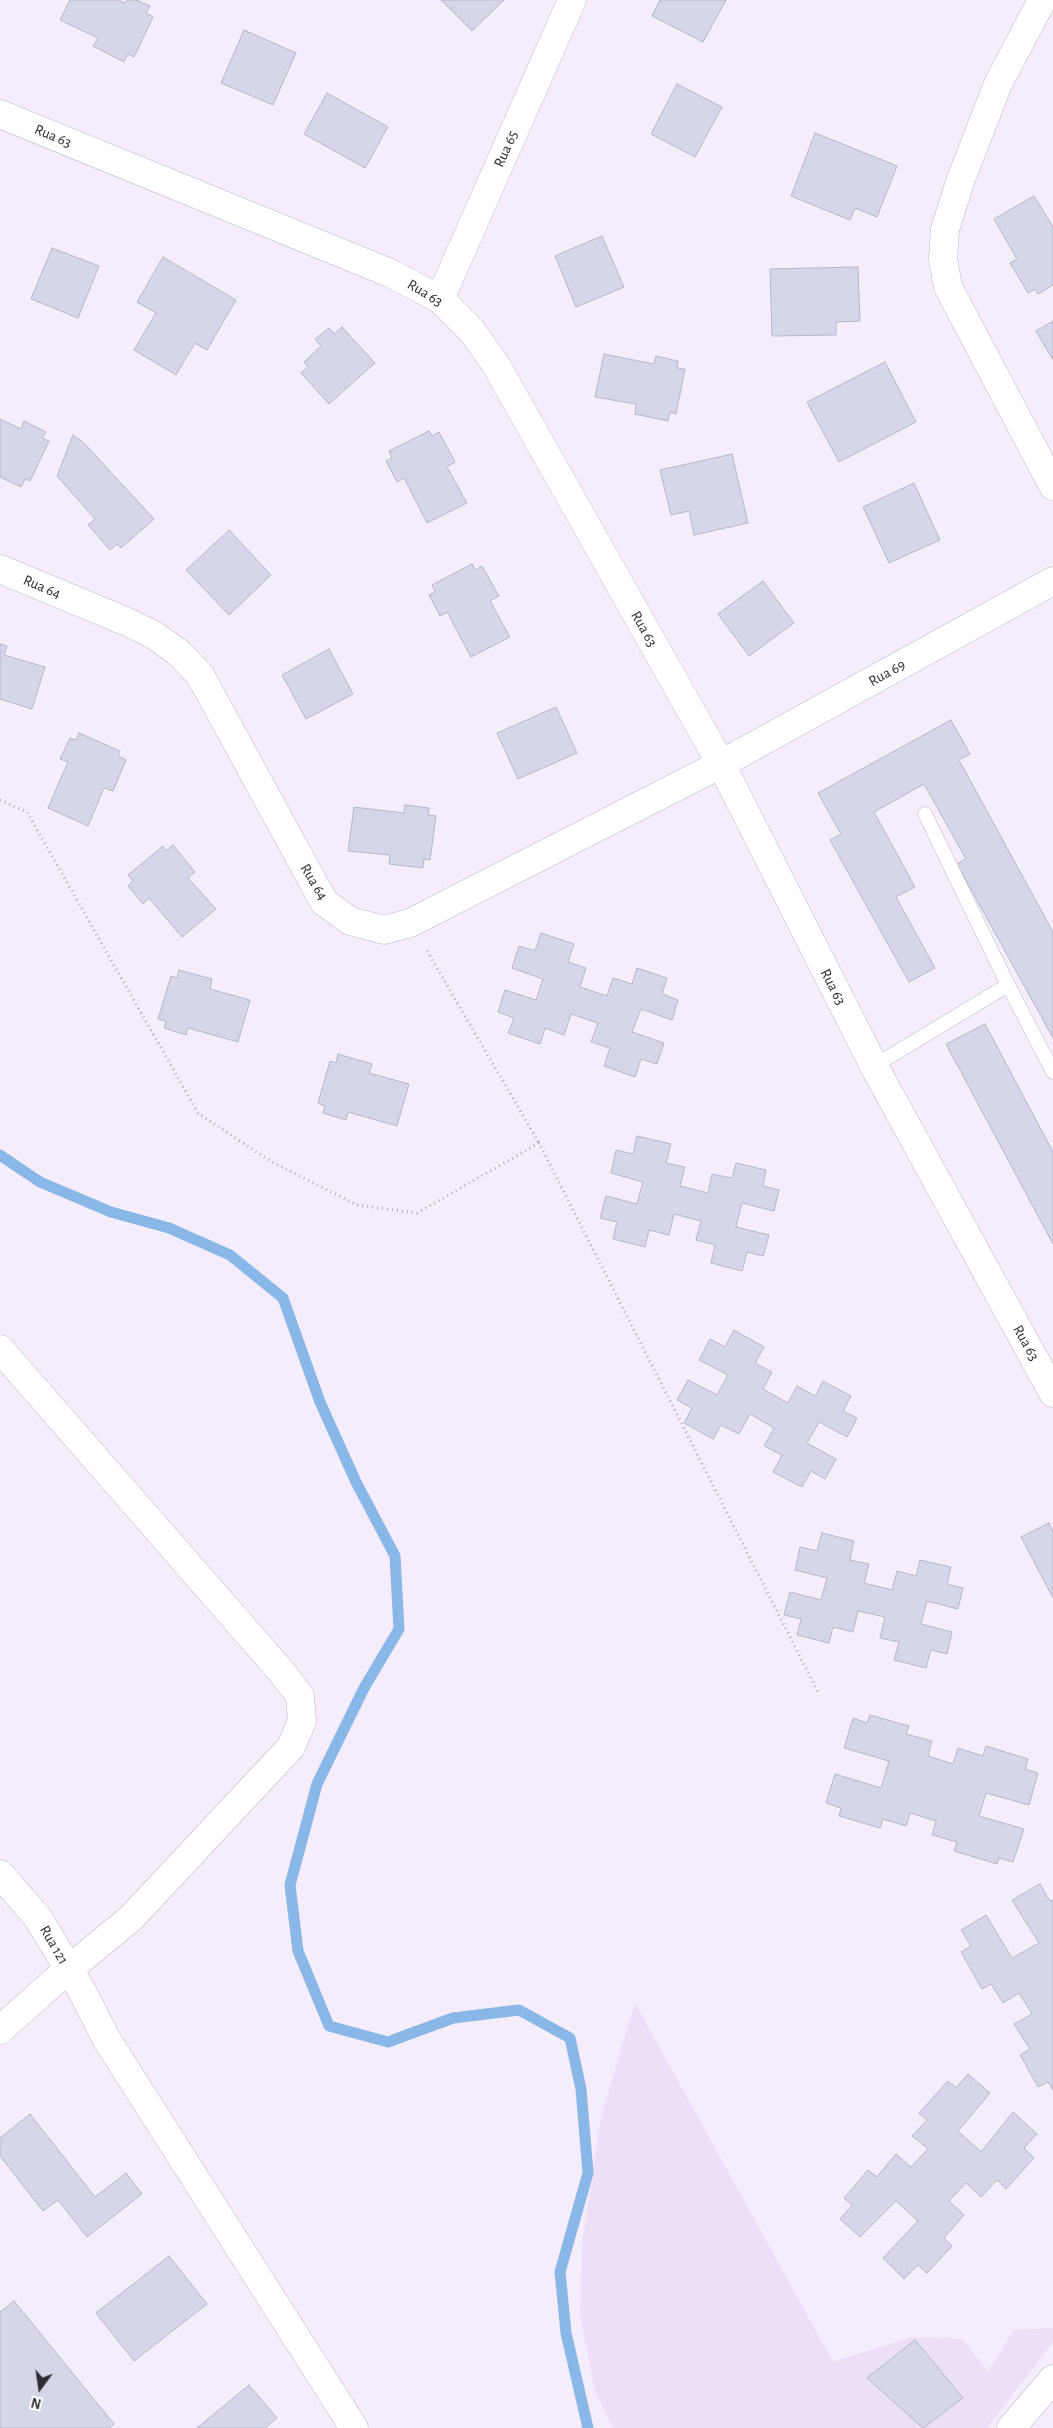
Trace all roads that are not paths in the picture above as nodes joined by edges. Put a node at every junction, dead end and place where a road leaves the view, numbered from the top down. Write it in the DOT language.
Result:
graph roads {
  1 [pos="572,0"];
  2 [pos="1042,0"];
  3 [pos="0,114"];
  4 [pos="440,299"];
  5 [pos="1053,486"];
  6 [pos="0,569"];
  7 [pos="1053,581"];
  8 [pos="721,764"];
  9 [pos="925,814"];
  10 [pos="1008,985"];
  11 [pos="874,1066"];
  12 [pos="1053,1072"];
  13 [pos="0,1349"];
  14 [pos="1053,1393"];
  15 [pos="0,1874"];
  16 [pos="69,1969"];
  17 [pos="0,2030"];
  18 [pos="1053,2378"];
  19 [pos="354,2428"];
  20 [pos="1011,2428"];
  1 -- 4 [label="street, Rua 65"];
  2 -- 5 [label="street"];
  3 -- 4 [label="street, Rua 63"];
  4 -- 8 [label="street, Rua 63"];
  6 -- 8 [label="street, Rua 64"];
  7 -- 8 [label="street, Rua 69"];
  8 -- 11 [label="street, Rua 63"];
  9 -- 10 [label="lane"];
  10 -- 11 [label="lane"];
  10 -- 12 [label="lane"];
  11 -- 14 [label="street, Rua 63"];
  13 -- 16 [label="street"];
  15 -- 16 [label="street, Rua 121"];
  16 -- 17 [label="street, Rua 121"];
  16 -- 19 [label="street"];
  18 -- 20 [label="street"];
}
